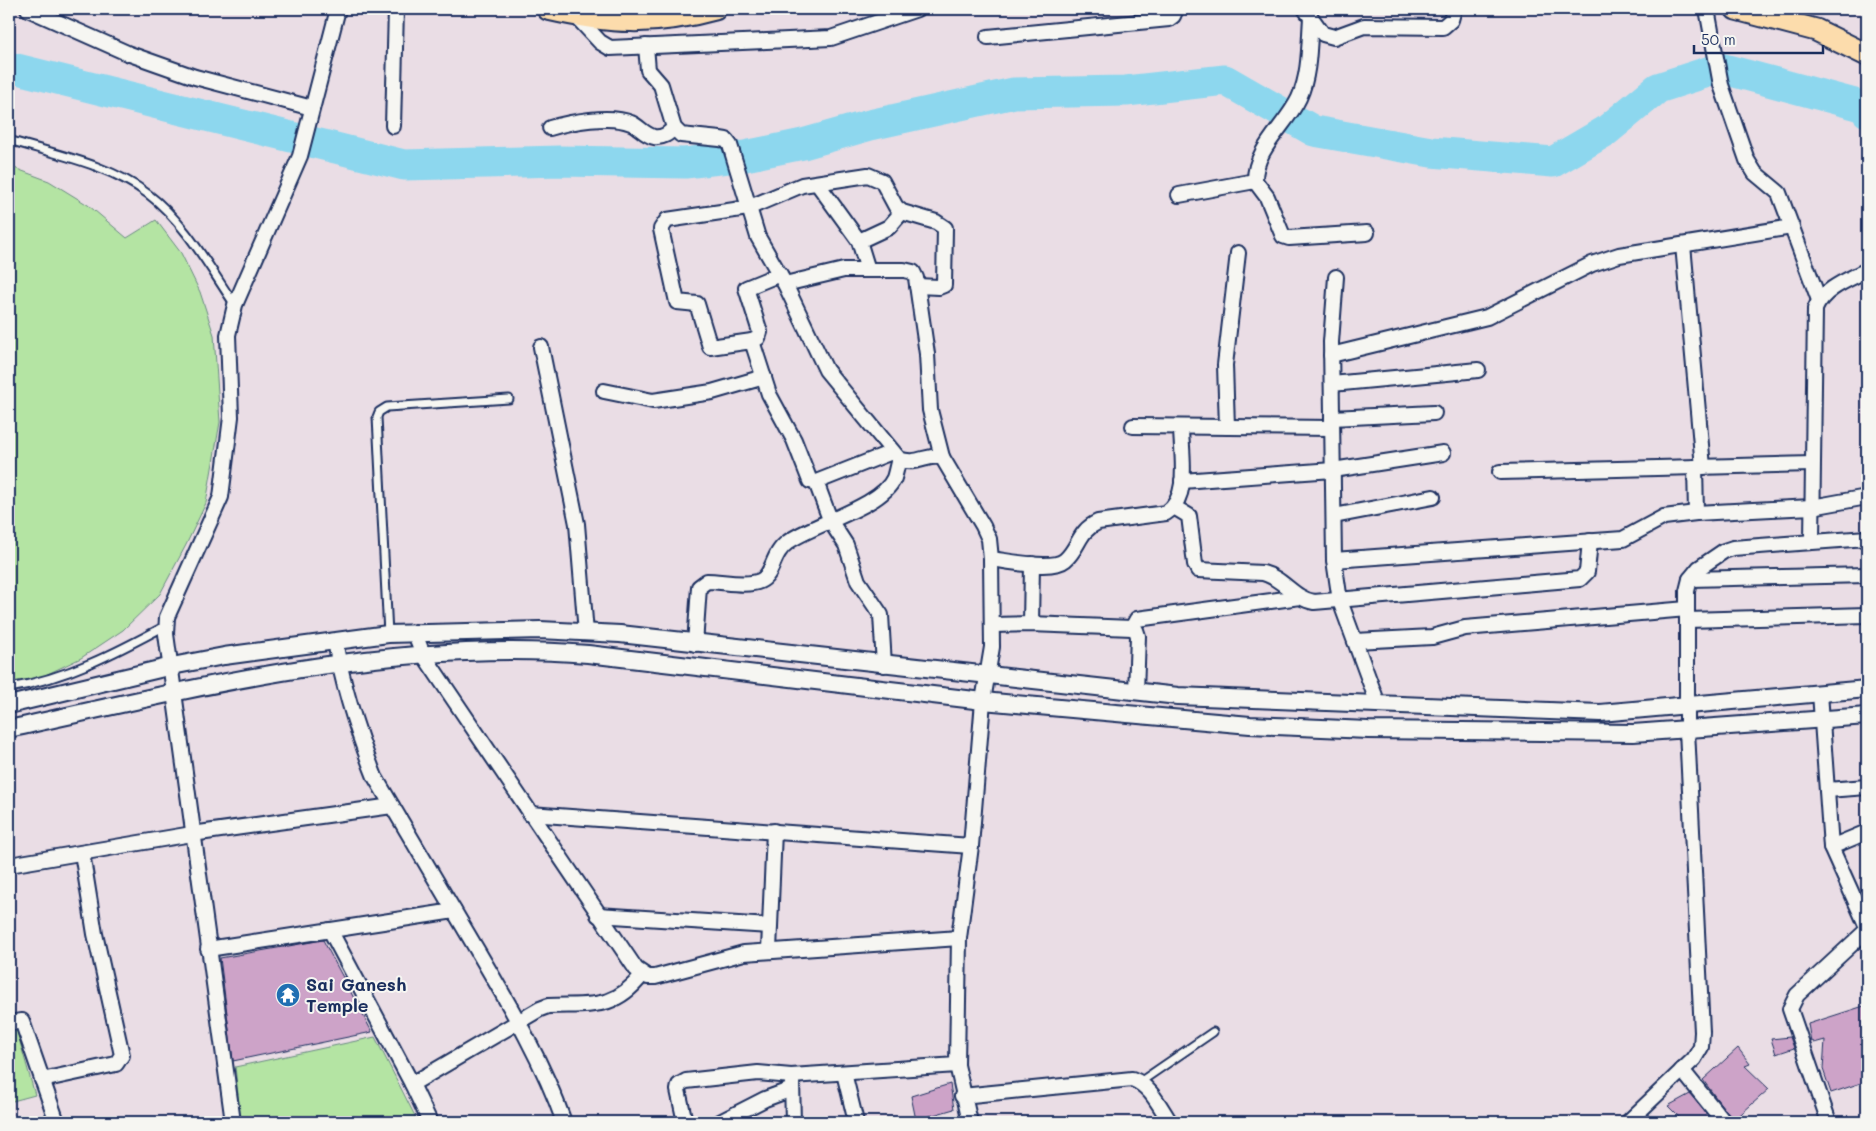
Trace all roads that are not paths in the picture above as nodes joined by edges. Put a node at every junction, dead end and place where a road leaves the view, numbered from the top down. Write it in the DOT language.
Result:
graph roads {
  1 [pos="28,9"];
  2 [pos="338,9"];
  3 [pos="396,9"];
  4 [pos="548,9"];
  5 [pos="715,9"];
  6 [pos="918,9"];
  7 [pos="1176,9"];
  8 [pos="1454,9"];
  9 [pos="1707,9"];
  10 [pos="1748,10"];
  11 [pos="1308,14"];
  12 [pos="575,15"];
  13 [pos="988,37"];
  14 [pos="646,46"];
  15 [pos="1867,55"];
  16 [pos="312,108"];
  17 [pos="392,126"];
  18 [pos="550,128"];
  19 [pos="674,128"];
  20 [pos="9,140"];
  21 [pos="1255,181"];
  22 [pos="817,183"];
  23 [pos="1179,195"];
  24 [pos="747,207"];
  25 [pos="902,212"];
  26 [pos="1792,227"];
  27 [pos="1367,234"];
  28 [pos="859,241"];
  29 [pos="1683,245"];
  30 [pos="1238,254"];
  31 [pos="868,270"];
  32 [pos="1867,270"];
  33 [pos="1336,278"];
  34 [pos="782,279"];
  35 [pos="917,286"];
  36 [pos="1818,300"];
  37 [pos="235,305"];
  38 [pos="752,341"];
  39 [pos="540,347"];
  40 [pos="1331,355"];
  41 [pos="1478,370"];
  42 [pos="764,377"];
  43 [pos="1332,384"];
  44 [pos="604,391"];
  45 [pos="509,399"];
  46 [pos="1434,413"];
  47 [pos="1332,423"];
  48 [pos="1133,426"];
  49 [pos="1181,427"];
  50 [pos="1227,427"];
  51 [pos="1443,453"];
  52 [pos="896,456"];
  53 [pos="942,457"];
  54 [pos="1812,464"];
  55 [pos="1699,467"];
  56 [pos="1333,470"];
  57 [pos="1500,472"];
  58 [pos="1182,481"];
  59 [pos="816,482"];
  60 [pos="1432,497"];
  61 [pos="1867,497"];
  62 [pos="1174,507"];
  63 [pos="1812,508"];
  64 [pos="1696,513"];
  65 [pos="1334,516"];
  66 [pos="831,522"];
  67 [pos="1867,538"];
  68 [pos="1590,541"];
  69 [pos="1812,541"];
  70 [pos="991,559"];
  71 [pos="1334,560"];
  72 [pos="1032,564"];
  73 [pos="1867,575"];
  74 [pos="1690,579"];
  75 [pos="1300,597"];
  76 [pos="1340,601"];
  77 [pos="1687,614"];
  78 [pos="1867,615"];
  79 [pos="1031,624"];
  80 [pos="167,625"];
  81 [pos="993,625"];
  82 [pos="1132,628"];
  83 [pos="586,633"];
  84 [pos="388,634"];
  85 [pos="415,634"];
  86 [pos="335,641"];
  87 [pos="1355,641"];
  88 [pos="695,644"];
  89 [pos="423,654"];
  90 [pos="339,663"];
  91 [pos="884,665"];
  92 [pos="172,666"];
  93 [pos="988,676"];
  94 [pos="9,688"];
  95 [pos="1867,689"];
  96 [pos="175,692"];
  97 [pos="1136,692"];
  98 [pos="1820,693"];
  99 [pos="1212,698"];
  100 [pos="983,701"];
  101 [pos="1356,703"];
  102 [pos="1378,704"];
  103 [pos="9,705"];
  104 [pos="1687,705"];
  105 [pos="1867,716"];
  106 [pos="1822,720"];
  107 [pos="1210,722"];
  108 [pos="9,729"];
  109 [pos="1356,729"];
  110 [pos="1687,730"];
  111 [pos="1867,787"];
  112 [pos="1826,790"];
  113 [pos="392,806"];
  114 [pos="530,814"];
  115 [pos="774,831"];
  116 [pos="1867,832"];
  117 [pos="192,834"];
  118 [pos="971,846"];
  119 [pos="1831,847"];
  120 [pos="82,853"];
  121 [pos="9,865"];
  122 [pos="454,911"];
  123 [pos="598,915"];
  124 [pos="770,926"];
  125 [pos="1867,929"];
  126 [pos="330,930"];
  127 [pos="959,938"];
  128 [pos="208,949"];
  129 [pos="769,950"];
  130 [pos="642,975"];
  131 [pos="518,1022"];
  132 [pos="9,1023"];
  133 [pos="1213,1032"];
  134 [pos="957,1065"];
  135 [pos="1682,1070"];
  136 [pos="844,1073"];
  137 [pos="42,1080"];
  138 [pos="1140,1082"];
  139 [pos="792,1083"];
  140 [pos="412,1084"];
  141 [pos="962,1096"];
  142 [pos="229,1120"];
  143 [pos="56,1122"];
  144 [pos="430,1122"];
  145 [pos="564,1122"];
  146 [pos="685,1122"];
  147 [pos="720,1122"];
  148 [pos="793,1122"];
  149 [pos="856,1122"];
  150 [pos="970,1122"];
  151 [pos="1170,1122"];
  152 [pos="1628,1122"];
  153 [pos="1724,1122"];
  154 [pos="1829,1122"];
  1 -- 16 [label="street"];
  2 -- 16 [label="street"];
  3 -- 17 [label="street"];
  4 -- 12 [label="main road"];
  5 -- 12 [label="main road"];
  6 -- 14 [label="street"];
  7 -- 13 [label="street"];
  8 -- 11 [label="street"];
  9 -- 26 [label="street"];
  10 -- 15 [label="main road"];
  11 -- 21 [label="street"];
  12 -- 14 [label="street"];
  14 -- 19 [label="street"];
  16 -- 37 [label="street"];
  18 -- 19 [label="street"];
  19 -- 24 [label="street"];
  20 -- 37 [label="lane"];
  21 -- 23 [label="street"];
  21 -- 27 [label="street"];
  22 -- 24 [label="street"];
  22 -- 25 [label="street"];
  22 -- 28 [label="street"];
  24 -- 34 [label="street"];
  24 -- 38 [label="street"];
  25 -- 28 [label="street"];
  25 -- 35 [label="street"];
  26 -- 29 [label="street"];
  26 -- 36 [label="street"];
  28 -- 31 [label="street"];
  29 -- 40 [label="street"];
  29 -- 55 [label="street"];
  30 -- 50 [label="street"];
  31 -- 34 [label="street"];
  31 -- 35 [label="street"];
  32 -- 36 [label="street"];
  33 -- 40 [label="street"];
  34 -- 38 [label="street"];
  34 -- 52 [label="street"];
  35 -- 53 [label="street"];
  36 -- 54 [label="street"];
  37 -- 80 [label="street"];
  38 -- 42 [label="street"];
  39 -- 83 [label="street"];
  40 -- 43 [label="street"];
  41 -- 43 [label="street"];
  42 -- 44 [label="street"];
  42 -- 59 [label="street"];
  43 -- 47 [label="street"];
  45 -- 84 [label="lane"];
  46 -- 47 [label="street"];
  47 -- 50 [label="street"];
  47 -- 56 [label="street"];
  48 -- 49 [label="street"];
  49 -- 50 [label="street"];
  49 -- 58 [label="street"];
  51 -- 56 [label="street"];
  52 -- 53 [label="street"];
  52 -- 59 [label="street"];
  52 -- 66 [label="street"];
  53 -- 70 [label="street"];
  54 -- 55 [label="street"];
  54 -- 63 [label="street"];
  55 -- 57 [label="street"];
  55 -- 64 [label="street"];
  56 -- 58 [label="street"];
  56 -- 65 [label="street"];
  58 -- 62 [label="street"];
  59 -- 66 [label="street"];
  60 -- 65 [label="street"];
  61 -- 63 [label="street"];
  62 -- 72 [label="street"];
  62 -- 75 [label="street"];
  63 -- 64 [label="street"];
  63 -- 69 [label="street"];
  64 -- 68 [label="street"];
  65 -- 71 [label="street"];
  66 -- 88 [label="street"];
  66 -- 91 [label="street"];
  67 -- 69 [label="street"];
  68 -- 71 [label="street"];
  68 -- 76 [label="street"];
  69 -- 74 [label="street"];
  70 -- 72 [label="street"];
  70 -- 81 [label="street"];
  71 -- 76 [label="street"];
  72 -- 79 [label="street"];
  73 -- 74 [label="street"];
  74 -- 77 [label="street"];
  75 -- 76 [label="street"];
  75 -- 82 [label="street"];
  76 -- 87 [label="street"];
  77 -- 78 [label="street"];
  77 -- 87 [label="street"];
  77 -- 104 [label="street"];
  79 -- 81 [label="street"];
  79 -- 82 [label="street"];
  80 -- 92 [label="street"];
  80 -- 94 [label="lane"];
  81 -- 93 [label="street"];
  82 -- 97 [label="street"];
  83 -- 85 [label="street"];
  83 -- 88 [label="street"];
  84 -- 85 [label="street"];
  84 -- 86 [label="street"];
  85 -- 89 [label="street"];
  86 -- 90 [label="street"];
  86 -- 92 [label="street"];
  87 -- 102 [label="street"];
  88 -- 91 [label="street"];
  89 -- 90 [label="street"];
  89 -- 100 [label="street"];
  89 -- 114 [label="street"];
  90 -- 96 [label="street"];
  90 -- 113 [label="street"];
  91 -- 93 [label="street"];
  92 -- 96 [label="street"];
  92 -- 103 [label="street"];
  93 -- 97 [label="street"];
  93 -- 100 [label="street"];
  95 -- 98 [label="street"];
  96 -- 108 [label="street"];
  96 -- 117 [label="street"];
  97 -- 99 [label="street"];
  98 -- 104 [label="street"];
  98 -- 106 [label="street"];
  99 -- 101 [label="street"];
  99 -- 107 [label="street"];
  100 -- 107 [label="street"];
  100 -- 118 [label="street"];
  101 -- 102 [label="street"];
  101 -- 109 [label="street"];
  102 -- 104 [label="street"];
  104 -- 110 [label="street"];
  105 -- 106 [label="street"];
  106 -- 110 [label="street"];
  106 -- 112 [label="street"];
  107 -- 109 [label="street"];
  109 -- 110 [label="street"];
  110 -- 135 [label="street"];
  111 -- 112 [label="street"];
  112 -- 119 [label="street"];
  113 -- 117 [label="street"];
  113 -- 122 [label="street"];
  114 -- 115 [label="street"];
  114 -- 123 [label="street"];
  115 -- 118 [label="street"];
  115 -- 124 [label="street"];
  116 -- 119 [label="street"];
  117 -- 120 [label="street"];
  117 -- 128 [label="street"];
  118 -- 127 [label="street"];
  119 -- 125 [label="street"];
  120 -- 121 [label="street"];
  120 -- 137 [label="street"];
  122 -- 126 [label="street"];
  122 -- 131 [label="street"];
  123 -- 124 [label="street"];
  123 -- 130 [label="street"];
  124 -- 129 [label="street"];
  125 -- 154 [label="street"];
  126 -- 128 [label="street"];
  126 -- 140 [label="street"];
  127 -- 129 [label="street"];
  127 -- 134 [label="street"];
  128 -- 142 [label="street"];
  129 -- 130 [label="street"];
  130 -- 131 [label="street"];
  131 -- 140 [label="street"];
  131 -- 145 [label="street"];
  132 -- 137 [label="street"];
  133 -- 138 [label="lane"];
  134 -- 136 [label="street"];
  134 -- 141 [label="street"];
  135 -- 152 [label="street"];
  135 -- 153 [label="street"];
  136 -- 139 [label="street"];
  136 -- 149 [label="street"];
  137 -- 143 [label="street"];
  138 -- 141 [label="street"];
  138 -- 151 [label="street"];
  139 -- 146 [label="street"];
  139 -- 147 [label="street"];
  139 -- 148 [label="street"];
  140 -- 144 [label="street"];
  141 -- 150 [label="street"];
}
